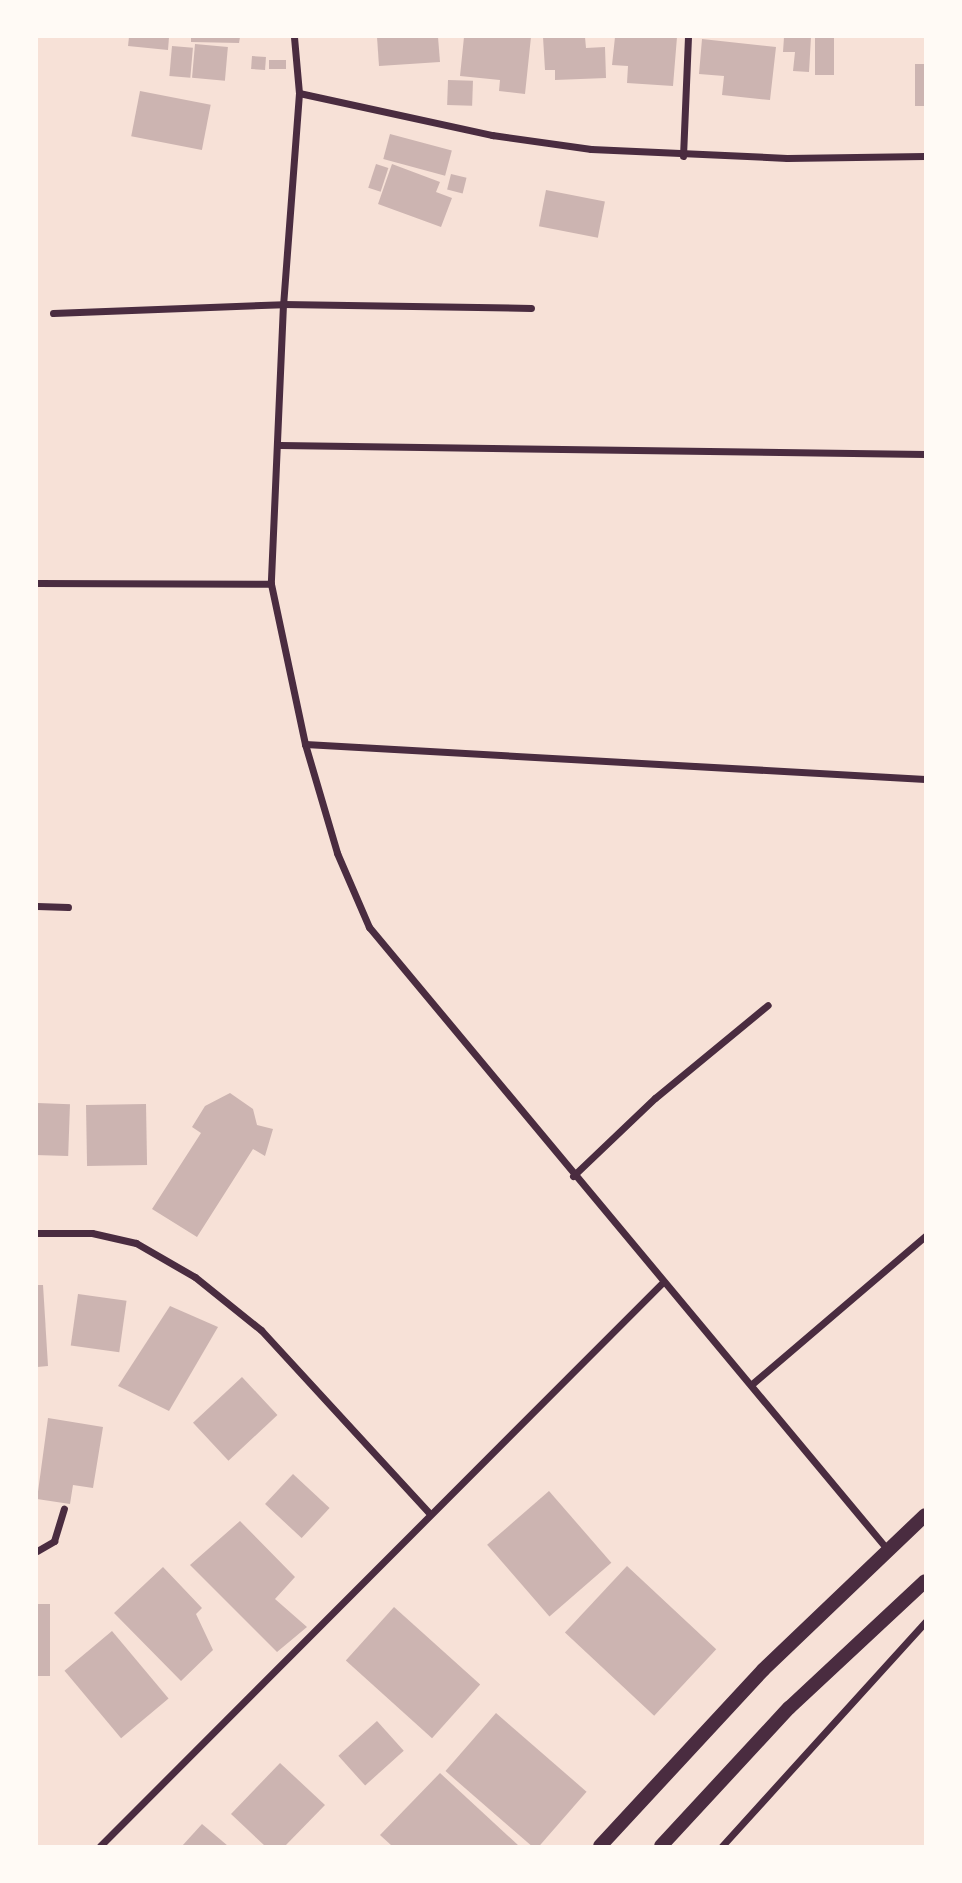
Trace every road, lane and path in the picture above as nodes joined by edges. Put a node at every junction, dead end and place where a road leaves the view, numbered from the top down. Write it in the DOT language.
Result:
graph roads {
  1 [pos="294,37"];
  2 [pos="688,37"];
  3 [pos="299,93"];
  4 [pos="683,156"];
  5 [pos="925,156"];
  6 [pos="283,303"];
  7 [pos="531,308"];
  8 [pos="54,313"];
  9 [pos="281,445"];
  10 [pos="925,454"];
  11 [pos="37,583"];
  12 [pos="271,584"];
  13 [pos="305,744"];
  14 [pos="925,779"];
  15 [pos="37,906"];
  16 [pos="68,906"];
  17 [pos="768,1005"];
  18 [pos="573,1176"];
  19 [pos="37,1233"];
  20 [pos="925,1236"];
  21 [pos="662,1283"];
  22 [pos="752,1384"];
  23 [pos="64,1509"];
  24 [pos="429,1513"];
  25 [pos="925,1515"];
  26 [pos="887,1549"];
  27 [pos="37,1551"];
  28 [pos="925,1581"];
  29 [pos="925,1622"];
  30 [pos="100,1846"];
  31 [pos="600,1846"];
  32 [pos="662,1846"];
  33 [pos="722,1846"];
  1 -- 3 [label="street"];
  2 -- 4 [label="street"];
  3 -- 4 [label="street"];
  3 -- 6 [label="street"];
  4 -- 5 [label="street"];
  6 -- 7 [label="street"];
  6 -- 8 [label="street"];
  6 -- 9 [label="street"];
  9 -- 10 [label="street"];
  9 -- 12 [label="street"];
  11 -- 12 [label="street"];
  12 -- 13 [label="street"];
  13 -- 14 [label="street"];
  13 -- 18 [label="street"];
  15 -- 16 [label="street"];
  17 -- 18 [label="street"];
  18 -- 21 [label="street"];
  19 -- 24 [label="street"];
  20 -- 22 [label="street"];
  21 -- 22 [label="street"];
  21 -- 24 [label="street"];
  22 -- 26 [label="street"];
  23 -- 27 [label="street"];
  24 -- 30 [label="street"];
  25 -- 26 [label="main road"];
  26 -- 31 [label="main road"];
  28 -- 32 [label="main road"];
  29 -- 33 [label="street"];
}
